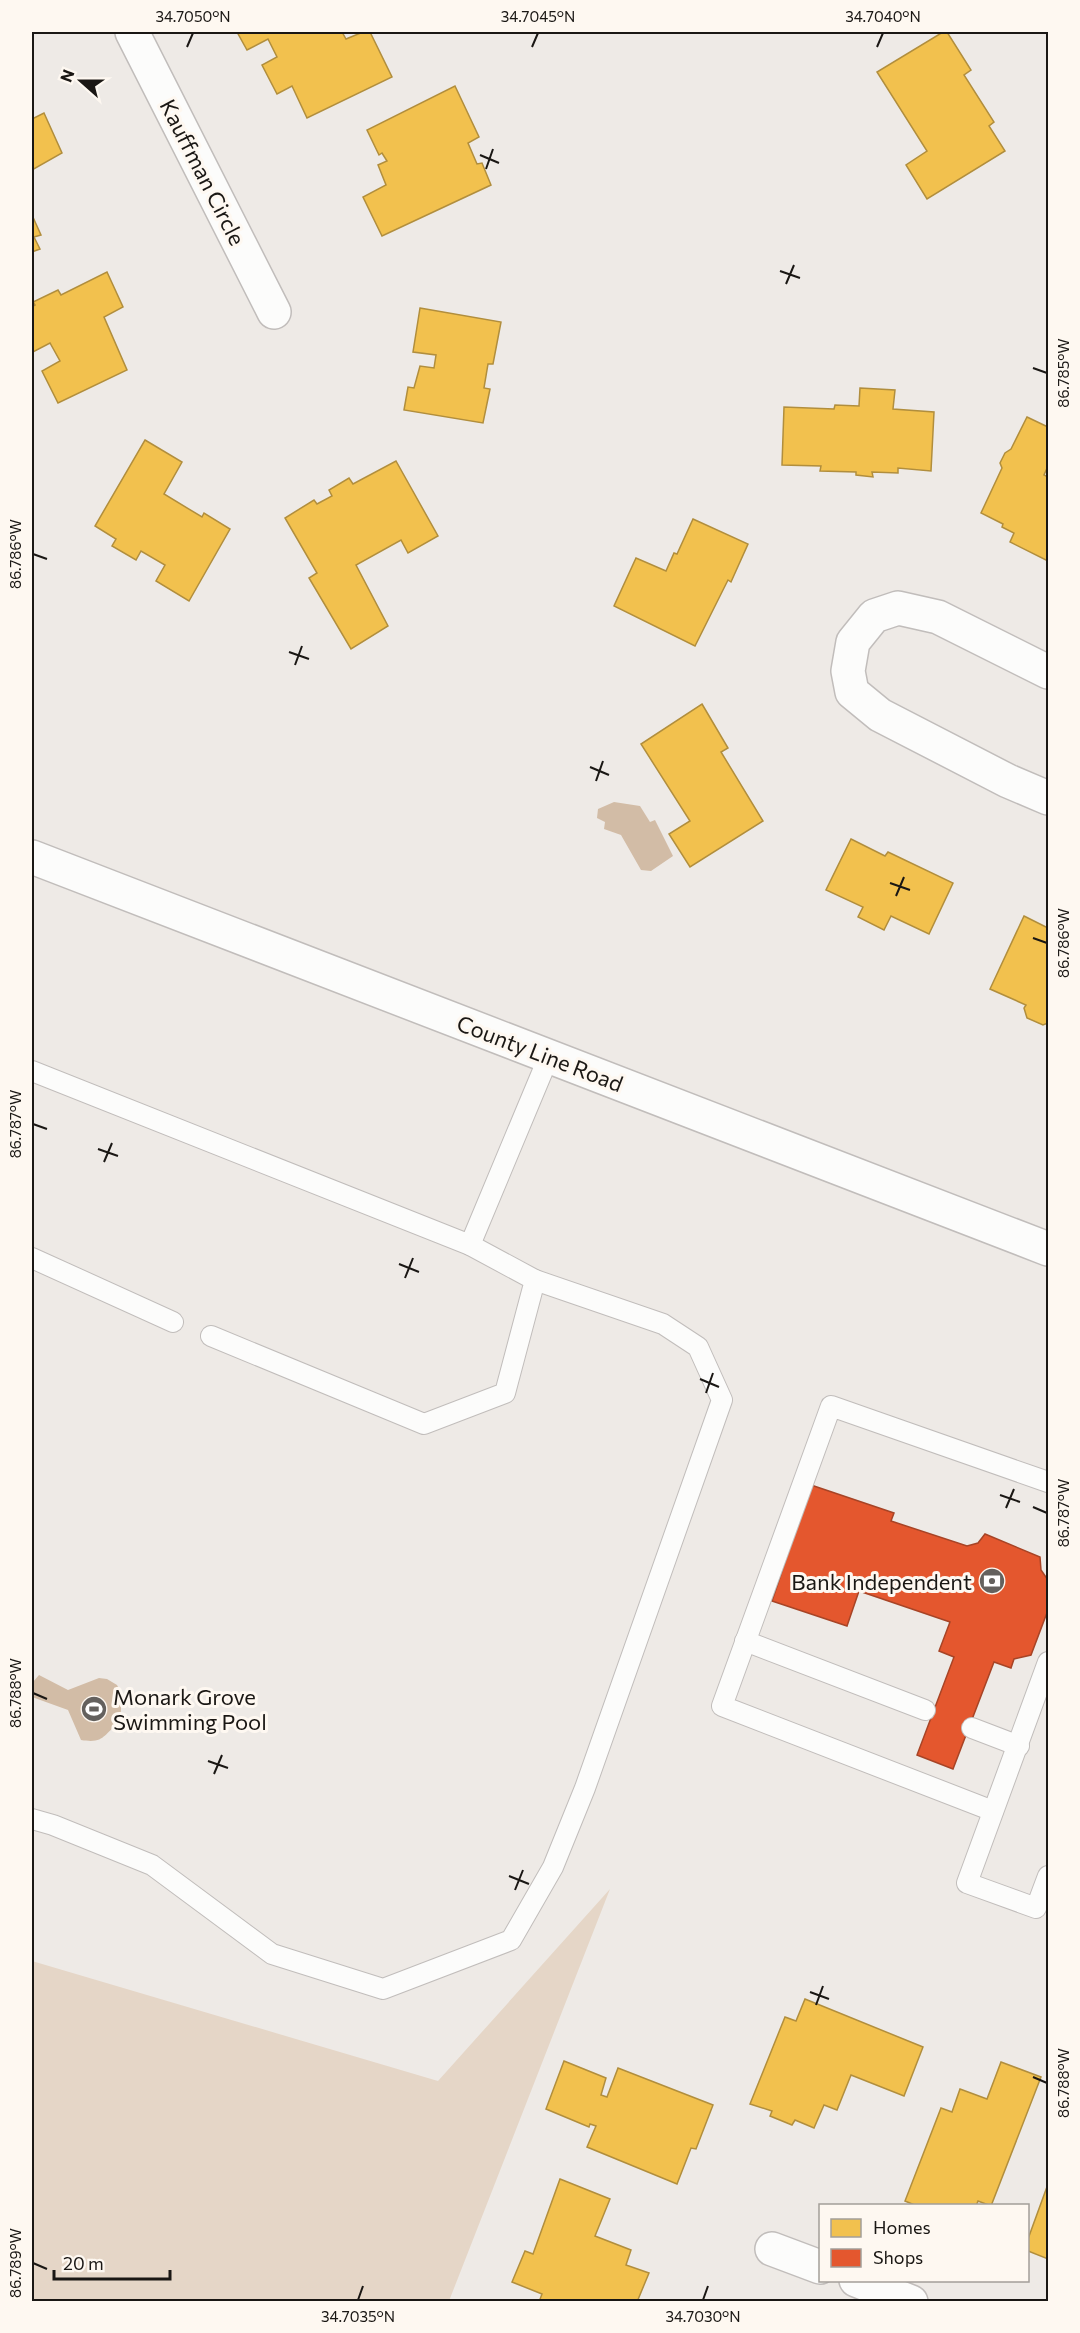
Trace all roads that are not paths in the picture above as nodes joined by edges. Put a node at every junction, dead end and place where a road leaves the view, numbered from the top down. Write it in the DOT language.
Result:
graph roads {
  1 [pos="132,32"];
  2 [pos="274,312"];
  3 [pos="1048,672"];
  4 [pos="1048,798"];
  5 [pos="32,857"];
  6 [pos="549,1056"];
  7 [pos="32,1071"];
  8 [pos="470,1245"];
  9 [pos="1048,1249"];
  10 [pos="32,1258"];
  11 [pos="535,1280"];
  12 [pos="174,1322"];
  13 [pos="211,1336"];
  14 [pos="1048,1482"];
  15 [pos="745,1641"];
  16 [pos="1048,1662"];
  17 [pos="925,1710"];
  18 [pos="972,1728"];
  19 [pos="1019,1746"];
  20 [pos="993,1811"];
  21 [pos="32,1819"];
  22 [pos="1048,1876"];
  23 [pos="1042,1910"];
  24 [pos="772,2249"];
  25 [pos="819,2267"];
  26 [pos="861,2282"];
  27 [pos="911,2301"];
  1 -- 2 [label="main road, Kauffman Circle"];
  3 -- 4 [label="main road"];
  5 -- 6 [label="main road, County Line Road"];
  6 -- 8 [label="lane"];
  6 -- 9 [label="main road, County Line Road"];
  7 -- 8 [label="lane"];
  8 -- 11 [label="lane"];
  10 -- 12 [label="lane"];
  11 -- 13 [label="lane"];
  11 -- 21 [label="lane"];
  14 -- 15 [label="lane"];
  15 -- 17 [label="lane"];
  15 -- 20 [label="lane"];
  16 -- 19 [label="lane"];
  18 -- 19 [label="lane"];
  19 -- 20 [label="lane"];
  20 -- 23 [label="lane"];
  22 -- 23 [label="lane"];
  24 -- 25 [label="main road"];
  26 -- 27 [label="main road"];
}
